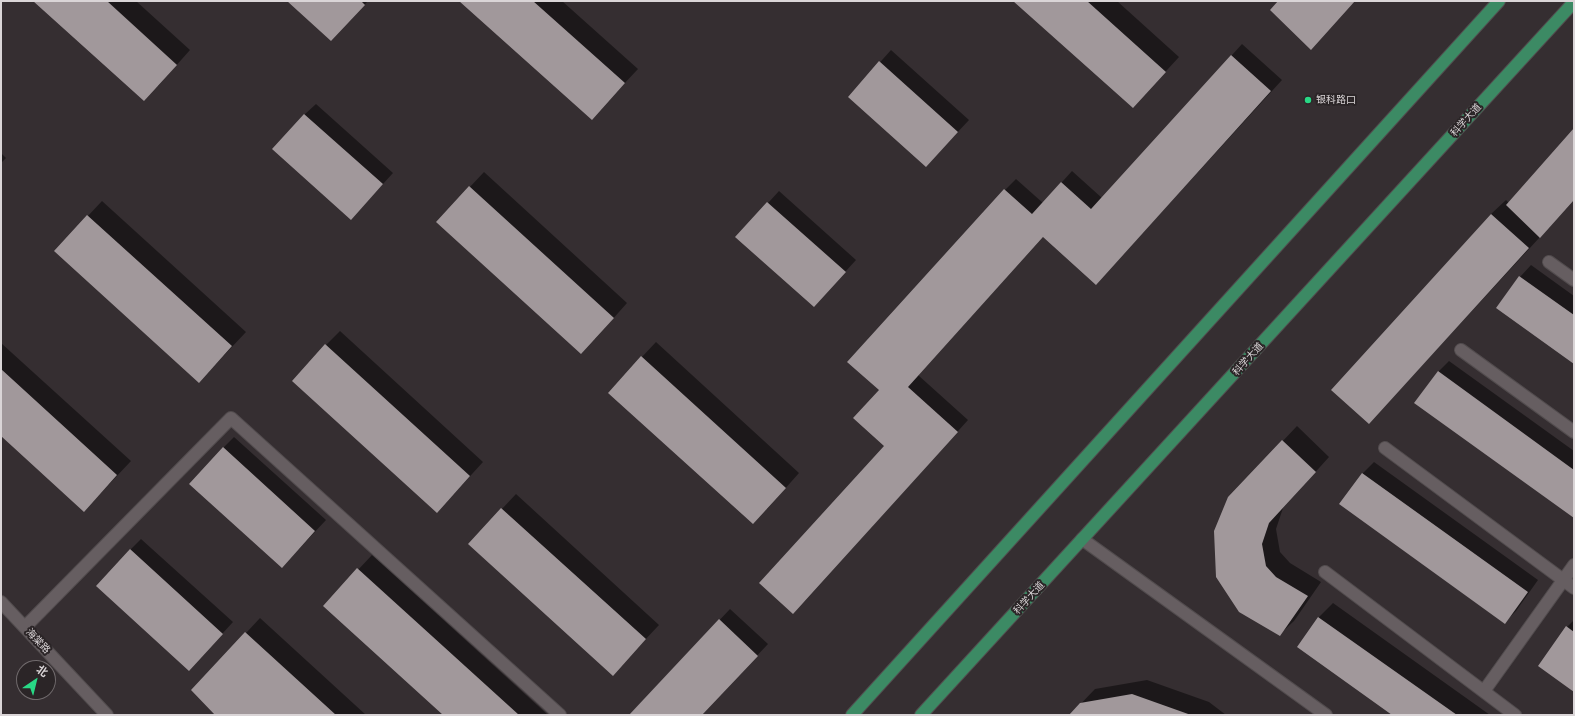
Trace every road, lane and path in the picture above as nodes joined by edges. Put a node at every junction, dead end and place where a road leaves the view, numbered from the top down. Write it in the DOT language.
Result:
graph roads {
  1 [pos="1500,1"];
  2 [pos="1574,2"];
  3 [pos="1549,262"];
  4 [pos="1574,280"];
  5 [pos="1461,350"];
  6 [pos="1574,432"];
  7 [pos="1385,448"];
  8 [pos="1082,540"];
  9 [pos="1574,565"];
  10 [pos="1325,572"];
  11 [pos="1563,580"];
  12 [pos="1574,588"];
  13 [pos="1,602"];
  14 [pos="25,627"];
  15 [pos="1484,692"];
  16 [pos="107,715"];
  17 [pos="560,715"];
  18 [pos="852,715"];
  19 [pos="921,715"];
  20 [pos="1326,715"];
  21 [pos="1516,715"];
  1 -- 18 [label="main road"];
  2 -- 8 [label="main road, 科学大道"];
  3 -- 4 [label="street"];
  5 -- 6 [label="street"];
  7 -- 11 [label="street"];
  8 -- 19 [label="main road, 科学大道"];
  8 -- 20 [label="street"];
  9 -- 11 [label="street"];
  10 -- 15 [label="street"];
  11 -- 12 [label="street"];
  11 -- 15 [label="street"];
  13 -- 14 [label="street, 海棠路"];
  14 -- 16 [label="street, 海棠路"];
  14 -- 17 [label="street"];
  15 -- 21 [label="street"];
}
